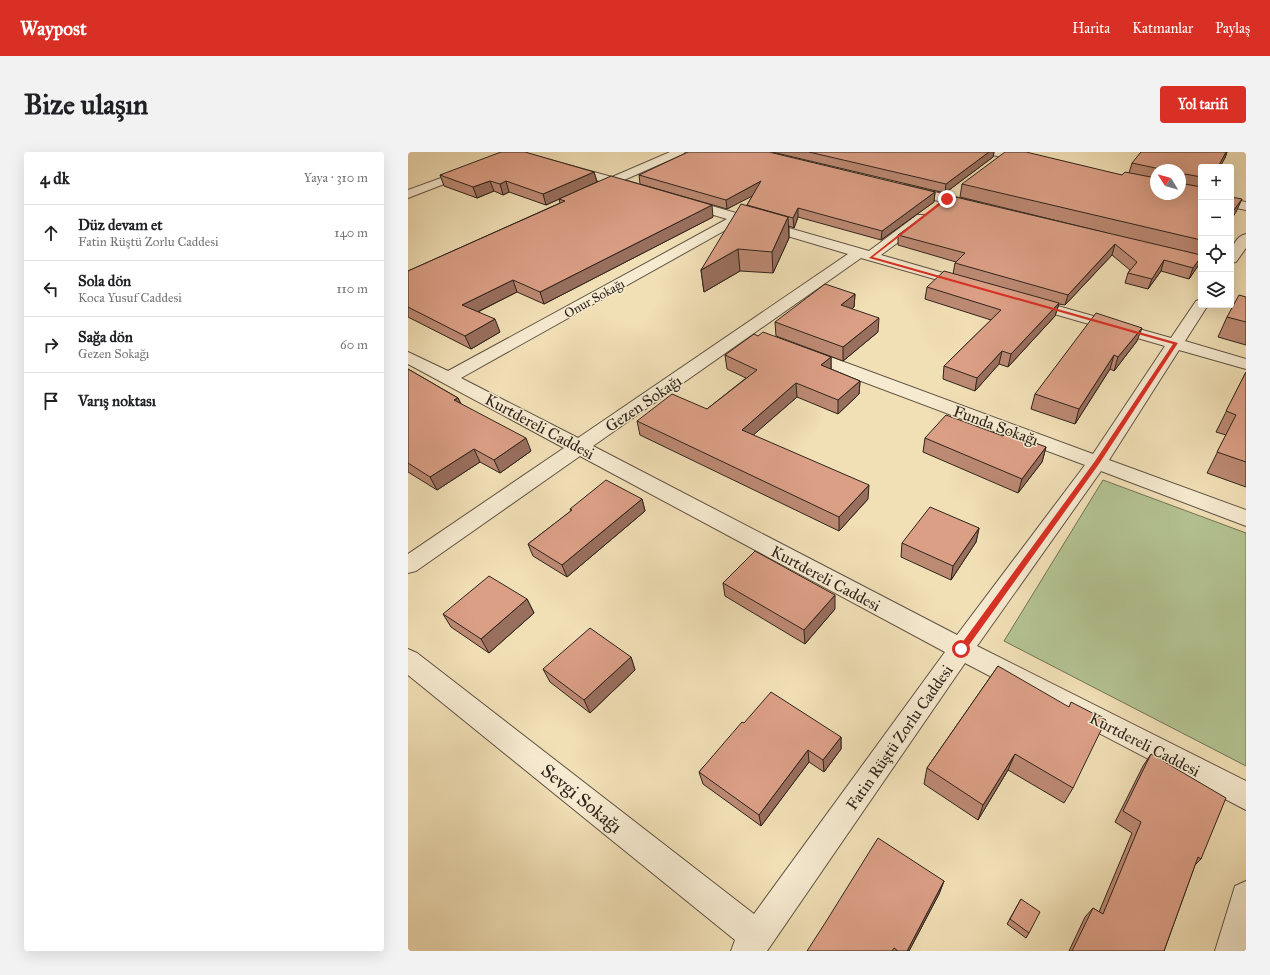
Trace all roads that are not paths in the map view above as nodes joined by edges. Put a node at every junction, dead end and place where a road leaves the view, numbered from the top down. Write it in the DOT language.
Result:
graph roads {
  1 [pos="679,152"];
  2 [pos="508,155"];
  3 [pos="993,158"];
  4 [pos="1044,163"];
  5 [pos="479,167"];
  6 [pos="613,181"];
  7 [pos="894,186"];
  8 [pos="592,190"];
  9 [pos="959,190"];
  10 [pos="650,192"];
  11 [pos="408,194"];
  12 [pos="672,198"];
  13 [pos="947,199"];
  14 [pos="1234,204"];
  15 [pos="1246,206"];
  16 [pos="985,208"];
  17 [pos="738,218"];
  18 [pos="1246,238"];
  19 [pos="864,255"];
  20 [pos="1234,255"];
  21 [pos="977,287"];
  22 [pos="1015,298"];
  23 [pos="1198,308"];
  24 [pos="1176,343"];
  25 [pos="784,346"];
  26 [pos="408,357"];
  27 [pos="1246,364"];
  28 [pos="449,378"];
  29 [pos="579,447"];
  30 [pos="1097,463"];
  31 [pos="1246,518"];
  32 [pos="408,565"];
  33 [pos="961,649"];
  34 [pos="408,660"];
  35 [pos="1246,796"];
  36 [pos="1246,897"];
  37 [pos="752,944"];
  38 [pos="1231,951"];
  1 -- 6 [label="street"];
  2 -- 6 [label="street"];
  3 -- 4 [label="street"];
  5 -- 11 [label="street"];
  6 -- 8 [label="street"];
  6 -- 10 [label="street"];
  7 -- 13 [label="street"];
  9 -- 13 [label="street, Gezen Sokağı"];
  12 -- 17 [label="street"];
  13 -- 16 [label="street"];
  13 -- 19 [label="street, Gezen Sokağı"];
  14 -- 15 [label="street"];
  17 -- 19 [label="street"];
  17 -- 28 [label="street, Onur Sokağı"];
  18 -- 20 [label="street"];
  19 -- 21 [label="street"];
  19 -- 29 [label="street, Gezen Sokağı"];
  22 -- 24 [label="street"];
  23 -- 24 [label="street, Fatin Rüştü Zorlu Caddesi"];
  24 -- 27 [label="street"];
  24 -- 30 [label="street, Fatin Rüştü Zorlu Caddesi"];
  25 -- 30 [label="street, Funda Sokağı"];
  26 -- 28 [label="street, Kurtdereli Caddesi"];
  28 -- 29 [label="street, Kurtdereli Caddesi"];
  29 -- 32 [label="street, Gezen Sokağı"];
  29 -- 33 [label="street, Kurtdereli Caddesi"];
  30 -- 31 [label="street, Funda Sokağı"];
  30 -- 33 [label="street, Fatin Rüştü Zorlu Caddesi"];
  33 -- 35 [label="street, Kurtdereli Caddesi"];
  33 -- 37 [label="street, Fatin Rüştü Zorlu Caddesi"];
  34 -- 37 [label="street, Sevgi Sokağı"];
  36 -- 38 [label="street"];
}
